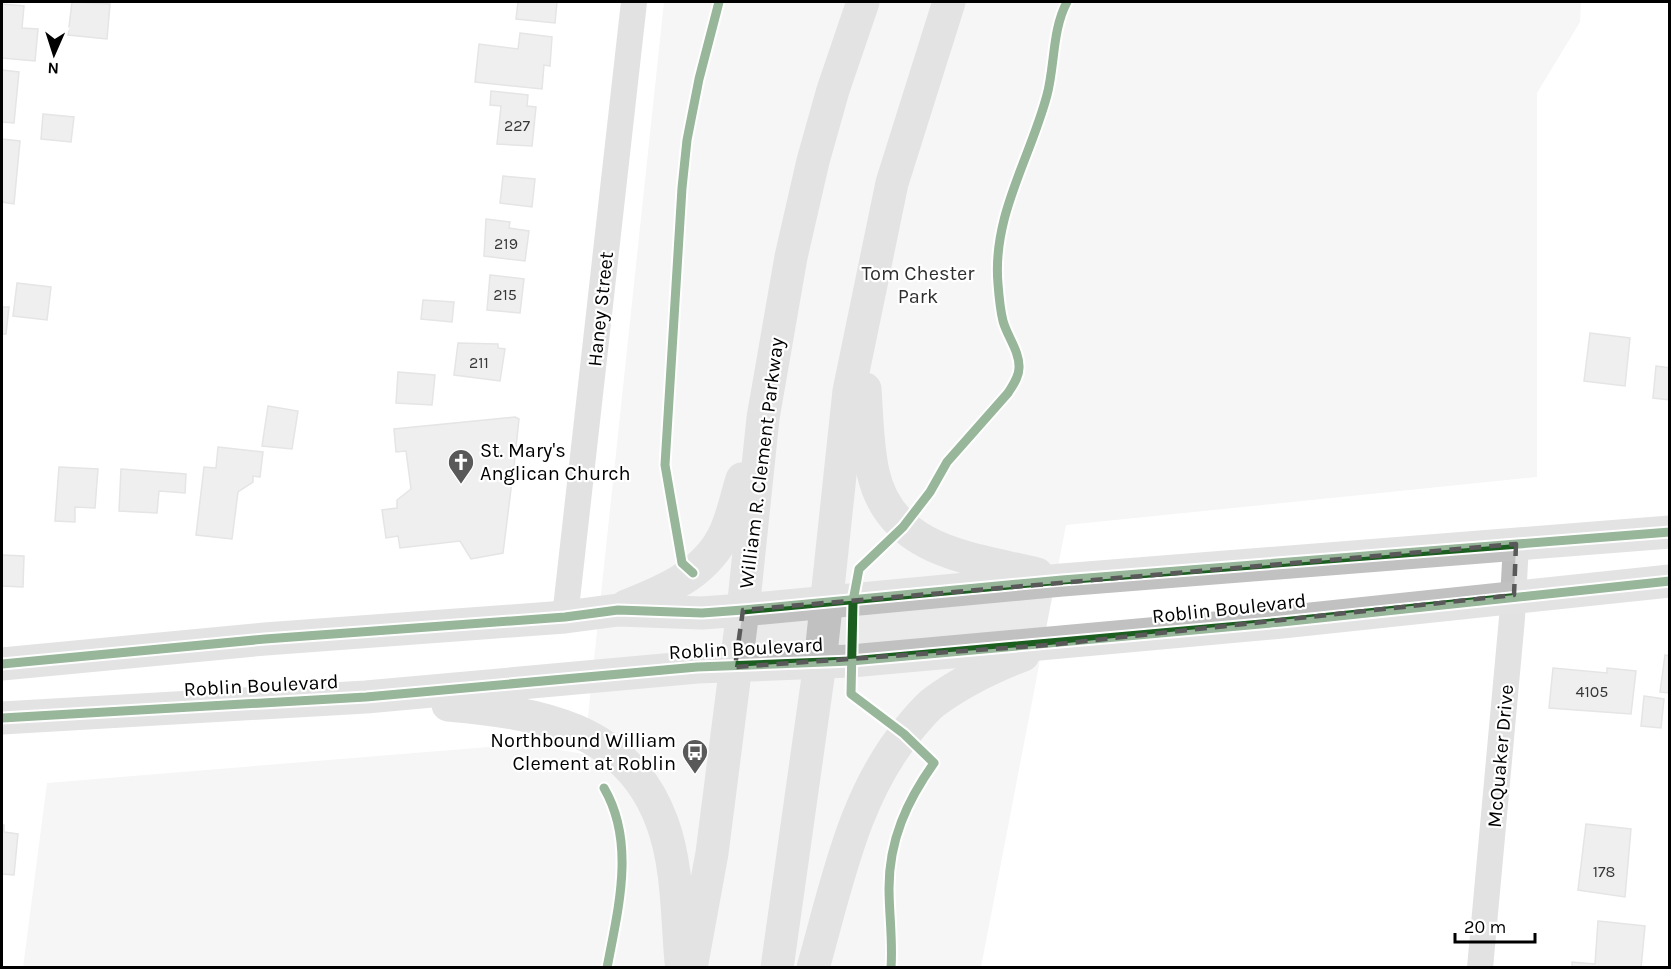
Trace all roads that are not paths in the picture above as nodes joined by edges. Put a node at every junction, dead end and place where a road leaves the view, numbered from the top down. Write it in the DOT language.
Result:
graph roads {
  1 [pos="634,2"];
  2 [pos="863,2"];
  3 [pos="949,2"];
  4 [pos="861,332"];
  5 [pos="763,418"];
  6 [pos="1670,532"];
  7 [pos="1516,544"];
  8 [pos="1062,580"];
  9 [pos="1670,580"];
  10 [pos="1514,595"];
  11 [pos="827,604"];
  12 [pos="618,610"];
  13 [pos="743,610"];
  14 [pos="566,617"];
  15 [pos="1049,645"];
  16 [pos="820,663"];
  17 [pos="2,664"];
  18 [pos="735,667"];
  19 [pos="366,697"];
  20 [pos="2,718"];
  21 [pos="681,968"];
  22 [pos="691,968"];
  23 [pos="777,968"];
  24 [pos="813,968"];
  25 [pos="1480,968"];
  1 -- 14 [label="street, Haney Street"];
  2 -- 5 [label="main road, William R. Clement Parkway"];
  3 -- 4 [label="main road"];
  4 -- 8 [label="main road"];
  4 -- 11 [label="main road"];
  5 -- 12 [label="main road"];
  5 -- 13 [label="main road, William R. Clement Parkway"];
  6 -- 7 [label="main road, Roblin Boulevard"];
  7 -- 8 [label="main road, Roblin Boulevard"];
  7 -- 10 [label="street, McQuaker Drive"];
  8 -- 11 [label="main road, Roblin Boulevard"];
  9 -- 10 [label="main road, Roblin Boulevard"];
  10 -- 15 [label="main road, Roblin Boulevard"];
  10 -- 25 [label="street, McQuaker Drive"];
  11 -- 13 [label="main road, Roblin Boulevard"];
  11 -- 16 [label="main road"];
  12 -- 13 [label="main road, Roblin Boulevard"];
  12 -- 14 [label="main road, Roblin Boulevard"];
  13 -- 18 [label="main road, William R. Clement Parkway"];
  14 -- 17 [label="main road, Roblin Boulevard"];
  15 -- 16 [label="main road, Roblin Boulevard"];
  15 -- 24 [label="main road"];
  16 -- 18 [label="main road, Roblin Boulevard"];
  16 -- 23 [label="main road"];
  18 -- 19 [label="main road, Roblin Boulevard"];
  18 -- 22 [label="main road, William R. Clement Parkway"];
  19 -- 20 [label="main road, Roblin Boulevard"];
  19 -- 21 [label="main road"];
}
